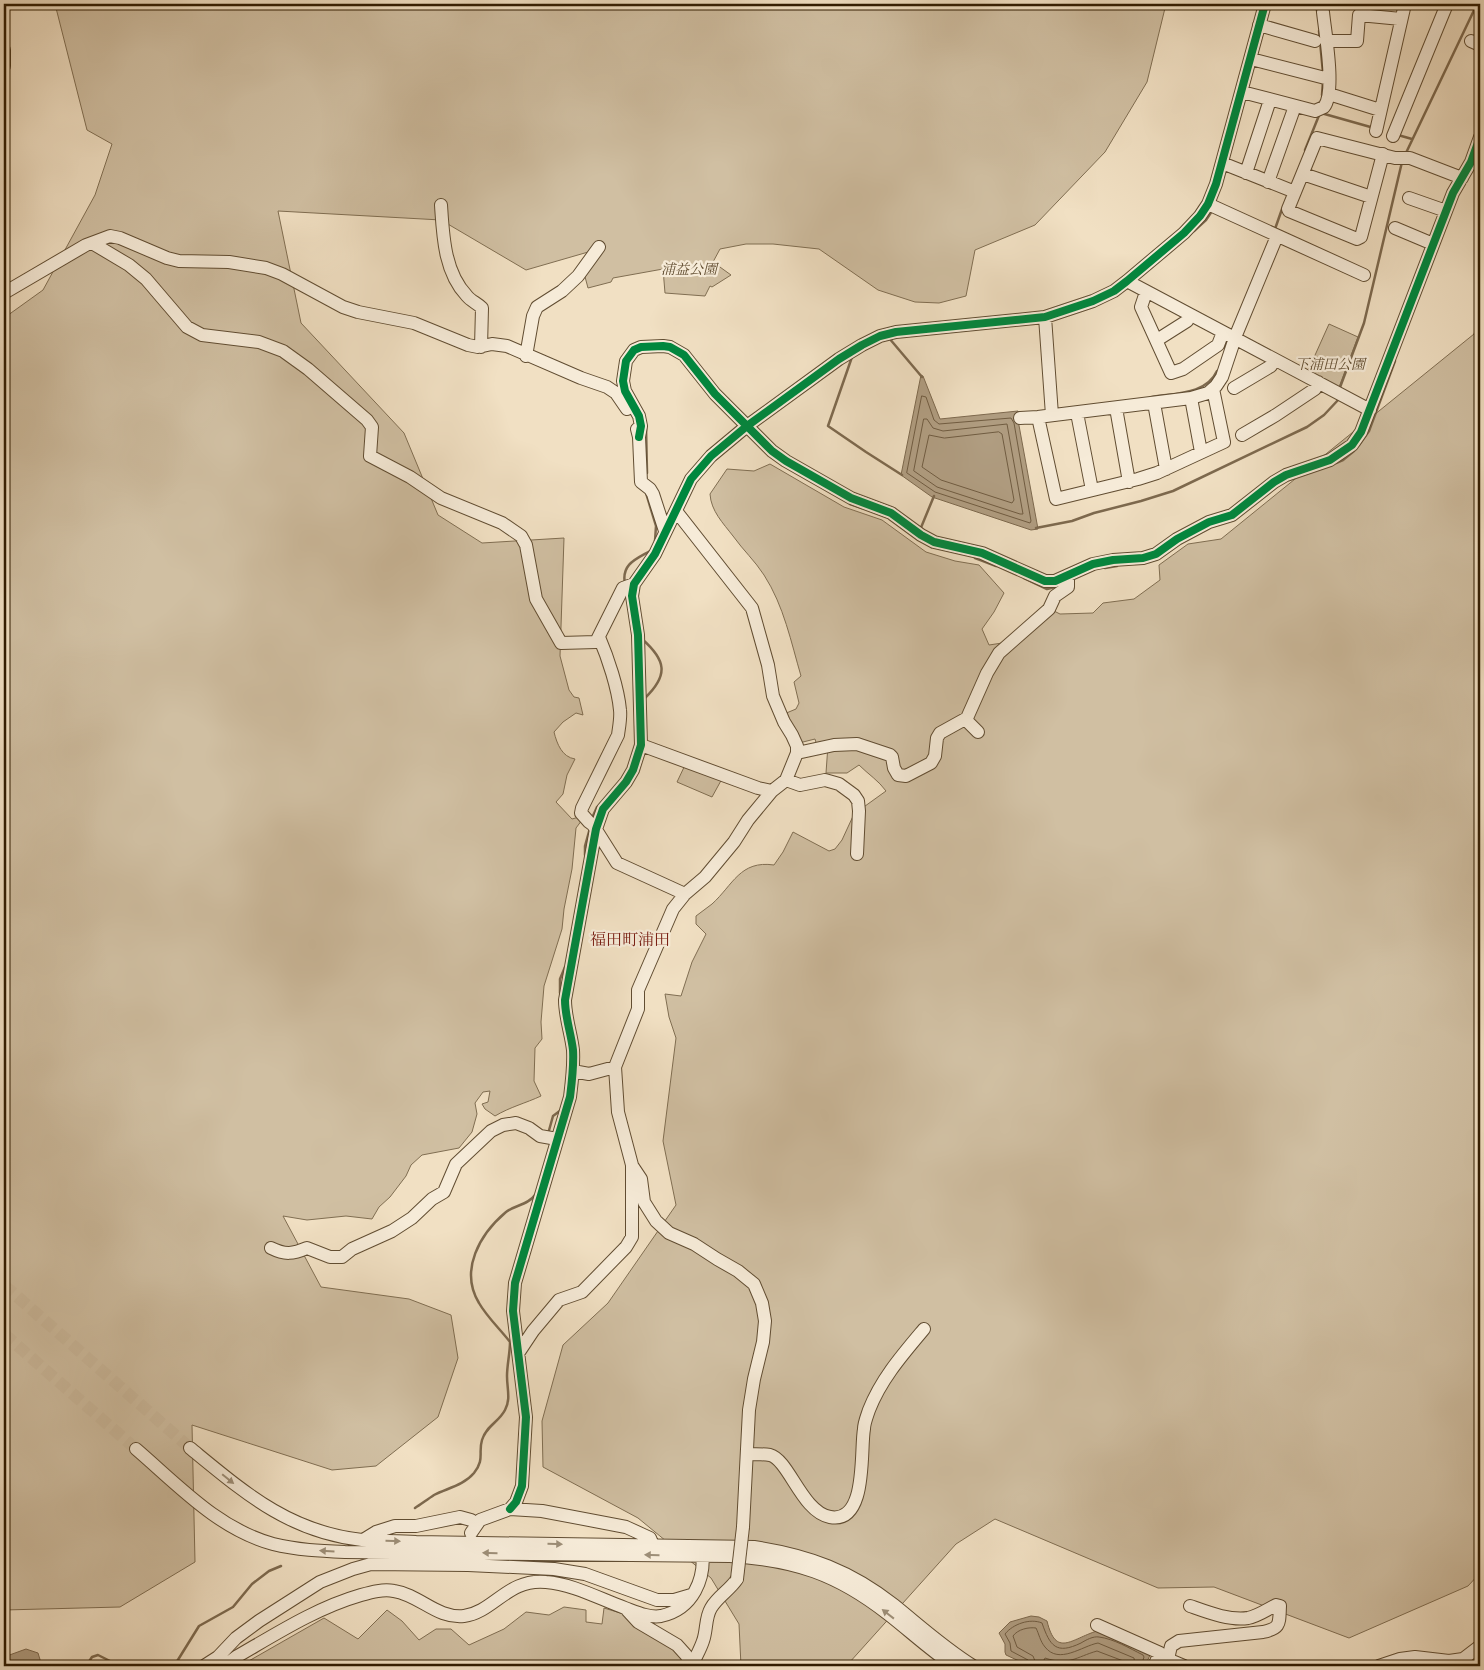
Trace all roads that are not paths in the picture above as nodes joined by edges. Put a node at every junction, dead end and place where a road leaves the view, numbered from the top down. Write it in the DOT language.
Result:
graph roads {
  1 [pos="1265,4"];
  2 [pos="1405,4"];
  3 [pos="1447,4"];
  4 [pos="1323,12"];
  5 [pos="1401,19"];
  6 [pos="1260,25"];
  7 [pos="1320,41"];
  8 [pos="4,50"];
  9 [pos="1251,59"];
  10 [pos="4,66"];
  11 [pos="1325,79"];
  12 [pos="1242,92"];
  13 [pos="1329,94"];
  14 [pos="1270,100"];
  15 [pos="1295,106"];
  16 [pos="1382,108"];
  17 [pos="1401,114"];
  18 [pos="1376,129"];
  19 [pos="1394,134"];
  20 [pos="1480,137"];
  21 [pos="1383,154"];
  22 [pos="1225,164"];
  23 [pos="1246,173"];
  24 [pos="1302,174"];
  25 [pos="1462,178"];
  26 [pos="1268,182"];
  27 [pos="1292,191"];
  28 [pos="1371,197"];
  29 [pos="1409,198"];
  30 [pos="441,205"];
  31 [pos="1211,206"];
  32 [pos="1446,211"];
  33 [pos="1395,228"];
  34 [pos="1274,235"];
  35 [pos="92,243"];
  36 [pos="1433,244"];
  37 [pos="600,247"];
  38 [pos="1364,275"];
  39 [pos="1130,283"];
  40 [pos="4,293"];
  41 [pos="1145,295"];
  42 [pos="1189,317"];
  43 [pos="1045,318"];
  44 [pos="1229,337"];
  45 [pos="1157,340"];
  46 [pos="481,346"];
  47 [pos="526,356"];
  48 [pos="1273,362"];
  49 [pos="1317,384"];
  50 [pos="1234,388"];
  51 [pos="1213,389"];
  52 [pos="1191,398"];
  53 [pos="1154,403"];
  54 [pos="1116,408"];
  55 [pos="1370,410"];
  56 [pos="1051,411"];
  57 [pos="1077,413"];
  58 [pos="1038,417"];
  59 [pos="1020,418"];
  60 [pos="747,426"];
  61 [pos="1242,435"];
  62 [pos="639,437"];
  63 [pos="1202,452"];
  64 [pos="1166,469"];
  65 [pos="1129,482"];
  66 [pos="1092,490"];
  67 [pos="676,511"];
  68 [pos="665,531"];
  69 [pos="1068,575"];
  70 [pos="628,586"];
  71 [pos="599,637"];
  72 [pos="620,710"];
  73 [pos="967,718"];
  74 [pos="638,721"];
  75 [pos="978,732"];
  76 [pos="641,745"];
  77 [pos="797,753"];
  78 [pos="786,780"];
  79 [pos="772,792"];
  80 [pos="593,825"];
  81 [pos="857,854"];
  82 [pos="685,894"];
  83 [pos="615,1067"];
  84 [pos="573,1071"];
  85 [pos="551,1138"];
  86 [pos="632,1165"];
  87 [pos="271,1248"];
  88 [pos="924,1329"];
  89 [pos="519,1352"];
  90 [pos="190,1448"];
  91 [pos="136,1449"];
  92 [pos="748,1454"];
  93 [pos="522,1486"];
  94 [pos="510,1509"];
  95 [pos="542,1511"];
  96 [pos="363,1540"];
  97 [pos="652,1545"];
  98 [pos="703,1551"];
  99 [pos="694,1595"];
  100 [pos="1190,1606"];
  101 [pos="625,1608"];
  102 [pos="1097,1625"];
  103 [pos="1480,1646"];
  104 [pos="1160,1662"];
  105 [pos="204,1666"];
  106 [pos="224,1666"];
  107 [pos="692,1666"];
  108 [pos="954,1666"];
  109 [pos="973,1666"];
  110 [pos="1184,1666"];
  111 [pos="1379,1666"];
  1 -- 6 [label="street"];
  2 -- 5 [label="street"];
  3 -- 17 [label="street"];
  4 -- 7 [label="street"];
  5 -- 7 [label="street"];
  5 -- 16 [label="street"];
  6 -- 7 [label="street"];
  6 -- 9 [label="street"];
  7 -- 11 [label="street"];
  8 -- 10 [label="street"];
  9 -- 11 [label="street"];
  9 -- 12 [label="street"];
  11 -- 13 [label="street"];
  12 -- 14 [label="street"];
  12 -- 22 [label="street"];
  13 -- 15 [label="street"];
  13 -- 16 [label="street"];
  14 -- 15 [label="street"];
  14 -- 23 [label="street"];
  15 -- 26 [label="street"];
  16 -- 17 [label="street"];
  16 -- 18 [label="street"];
  17 -- 19 [label="street"];
  20 -- 25 [label="street"];
  21 -- 24 [label="street"];
  21 -- 25 [label="street"];
  21 -- 28 [label="street"];
  22 -- 23 [label="street"];
  22 -- 31 [label="street"];
  23 -- 26 [label="street"];
  24 -- 27 [label="street"];
  24 -- 28 [label="street"];
  25 -- 32 [label="street"];
  26 -- 27 [label="street"];
  27 -- 28 [label="street"];
  29 -- 32 [label="street"];
  30 -- 46 [label="street"];
  31 -- 34 [label="street"];
  31 -- 39 [label="street"];
  32 -- 36 [label="street"];
  33 -- 36 [label="street"];
  34 -- 38 [label="street"];
  34 -- 44 [label="street"];
  35 -- 40 [label="street"];
  35 -- 46 [label="street"];
  35 -- 71 [label="street"];
  36 -- 55 [label="street"];
  37 -- 47 [label="street"];
  39 -- 41 [label="street"];
  39 -- 43 [label="street"];
  41 -- 42 [label="street"];
  41 -- 45 [label="street"];
  42 -- 44 [label="street"];
  42 -- 45 [label="street"];
  43 -- 56 [label="street"];
  43 -- 60 [label="street"];
  44 -- 45 [label="street"];
  44 -- 48 [label="street"];
  44 -- 51 [label="street"];
  46 -- 47 [label="street"];
  47 -- 62 [label="street"];
  48 -- 49 [label="street"];
  48 -- 50 [label="street"];
  49 -- 55 [label="street"];
  49 -- 61 [label="street"];
  51 -- 52 [label="street"];
  51 -- 63 [label="street"];
  52 -- 53 [label="street"];
  52 -- 63 [label="street"];
  53 -- 54 [label="street"];
  53 -- 64 [label="street"];
  54 -- 57 [label="street"];
  54 -- 65 [label="street"];
  55 -- 69 [label="street"];
  56 -- 57 [label="street"];
  56 -- 58 [label="street"];
  57 -- 66 [label="street"];
  58 -- 59 [label="street"];
  58 -- 66 [label="street"];
  60 -- 62 [label="street"];
  60 -- 67 [label="street"];
  60 -- 69 [label="street"];
  62 -- 68 [label="street"];
  63 -- 64 [label="street"];
  64 -- 65 [label="street"];
  65 -- 66 [label="street"];
  67 -- 68 [label="street"];
  67 -- 77 [label="street"];
  68 -- 70 [label="street"];
  69 -- 73 [label="street"];
  70 -- 71 [label="street"];
  70 -- 74 [label="street"];
  71 -- 72 [label="street"];
  72 -- 74 [label="street"];
  72 -- 80 [label="street"];
  73 -- 75 [label="street"];
  73 -- 77 [label="street"];
  74 -- 76 [label="street"];
  76 -- 79 [label="street"];
  76 -- 80 [label="street"];
  77 -- 78 [label="street"];
  78 -- 79 [label="street"];
  78 -- 81 [label="street"];
  79 -- 82 [label="street"];
  80 -- 82 [label="street"];
  80 -- 84 [label="street"];
  82 -- 83 [label="street"];
  83 -- 84 [label="street"];
  83 -- 86 [label="street"];
  84 -- 85 [label="street"];
  85 -- 87 [label="street"];
  85 -- 89 [label="street"];
  86 -- 89 [label="street"];
  86 -- 92 [label="street"];
  88 -- 92 [label="street"];
  89 -- 93 [label="street"];
  90 -- 96 [label="street, one-way"];
  98 -- 91 [label="street, one-way"];
  92 -- 107 [label="street, bridge"];
  93 -- 94 [label="street"];
  93 -- 95 [label="street"];
  94 -- 95 [label="street"];
  94 -- 96 [label="street"];
  95 -- 97 [label="street"];
  96 -- 97 [label="street, one-way"];
  97 -- 98 [label="street"];
  98 -- 99 [label="street"];
  108 -- 98 [label="street, one-way"];
  98 -- 109 [label="street"];
  99 -- 101 [label="street"];
  99 -- 105 [label="street"];
  100 -- 104 [label="street"];
  101 -- 106 [label="street"];
  101 -- 107 [label="street"];
  102 -- 104 [label="street"];
  103 -- 111 [label="street"];
  104 -- 110 [label="street"];
}
